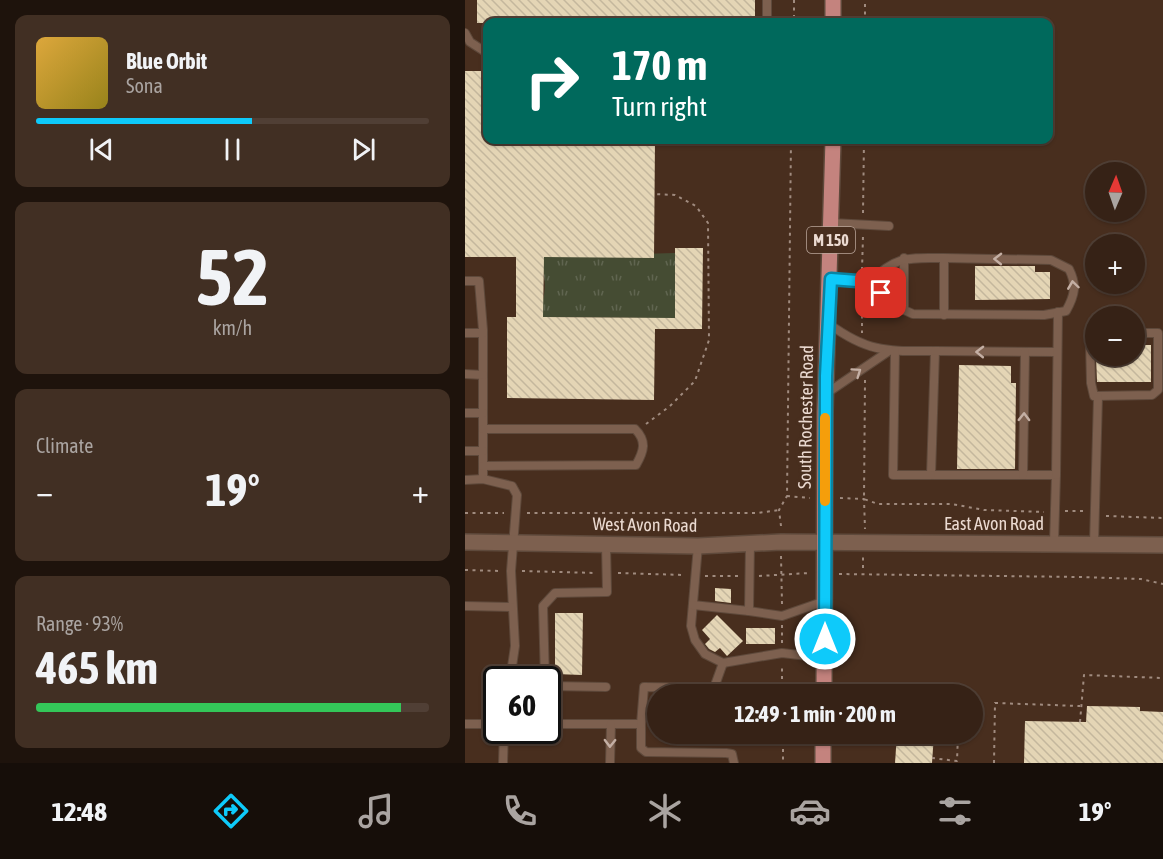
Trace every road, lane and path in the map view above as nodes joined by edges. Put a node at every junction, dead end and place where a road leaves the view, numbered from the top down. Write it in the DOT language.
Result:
graph roads {
  1 [pos="767,0"];
  2 [pos="794,0"];
  3 [pos="833,0"];
  4 [pos="865,0"];
  5 [pos="767,18"];
  6 [pos="794,18"];
  7 [pos="833,18"];
  8 [pos="865,18"];
  9 [pos="465,33"];
  10 [pos="483,50"];
  11 [pos="791,144"];
  12 [pos="833,144"];
  13 [pos="654,194"];
  14 [pos="831,223"];
  15 [pos="889,226"];
  16 [pos="904,258"];
  17 [pos="944,258"];
  18 [pos="831,279"];
  19 [pos="465,281"];
  20 [pos="870,282"];
  21 [pos="904,310"];
  22 [pos="1058,312"];
  23 [pos="944,315"];
  24 [pos="827,323"];
  25 [pos="1161,332"];
  26 [pos="465,333"];
  27 [pos="483,333"];
  28 [pos="1145,333"];
  29 [pos="892,351"];
  30 [pos="935,351"];
  31 [pos="1025,352"];
  32 [pos="1057,352"];
  33 [pos="1091,366"];
  34 [pos="465,374"];
  35 [pos="483,375"];
  36 [pos="826,394"];
  37 [pos="1152,394"];
  38 [pos="1163,395"];
  39 [pos="1098,397"];
  40 [pos="465,413"];
  41 [pos="483,413"];
  42 [pos="483,429"];
  43 [pos="637,431"];
  44 [pos="465,451"];
  45 [pos="483,451"];
  46 [pos="483,466"];
  47 [pos="931,475"];
  48 [pos="1056,475"];
  49 [pos="1023,476"];
  50 [pos="483,479"];
  51 [pos="465,480"];
  52 [pos="787,496"];
  53 [pos="795,497"];
  54 [pos="847,498"];
  55 [pos="779,510"];
  56 [pos="465,513"];
  57 [pos="516,513"];
  58 [pos="781,516"];
  59 [pos="865,520"];
  60 [pos="465,542"];
  61 [pos="513,543"];
  62 [pos="750,543"];
  63 [pos="825,543"];
  64 [pos="1054,543"];
  65 [pos="1094,544"];
  66 [pos="606,545"];
  67 [pos="1163,545"];
  68 [pos="698,546"];
  69 [pos="781,564"];
  70 [pos="465,570"];
  71 [pos="511,571"];
  72 [pos="795,572"];
  73 [pos="606,573"];
  74 [pos="782,573"];
  75 [pos="857,574"];
  76 [pos="697,576"];
  77 [pos="750,577"];
  78 [pos="1163,584"];
  79 [pos="825,601"];
  80 [pos="693,605"];
  81 [pos="465,606"];
  82 [pos="782,606"];
  83 [pos="511,607"];
  84 [pos="749,611"];
  85 [pos="782,626"];
  86 [pos="782,644"];
  87 [pos="825,658"];
  88 [pos="782,662"];
  89 [pos="723,663"];
  90 [pos="512,666"];
  91 [pos="545,666"];
  92 [pos="1163,678"];
  93 [pos="782,684"];
  94 [pos="824,684"];
  95 [pos="561,686"];
  96 [pos="606,687"];
  97 [pos="1080,706"];
  98 [pos="1080,722"];
  99 [pos="465,724"];
  100 [pos="483,724"];
  101 [pos="561,724"];
  102 [pos="611,724"];
  103 [pos="641,724"];
  104 [pos="504,744"];
  105 [pos="783,744"];
  106 [pos="823,744"];
  107 [pos="958,744"];
  108 [pos="932,758"];
  109 [pos="957,762"];
  110 [pos="503,763"];
  111 [pos="610,763"];
  112 [pos="734,763"];
  113 [pos="783,763"];
  114 [pos="822,763"];
  115 [pos="994,763"];
  1 -- 5 [label="lane"];
  2 -- 6 [label="path"];
  3 -- 7 [label="main road"];
  4 -- 8 [label="path"];
  9 -- 10 [label="lane"];
  11 -- 52 [label="path"];
  12 -- 14 [label="main road, South Rochester Road / M 150"];
  13 -- 43 [label="path"];
  14 -- 15 [label="lane"];
  14 -- 18 [label="main road, South Rochester Road / M 150"];
  16 -- 17 [label="lane"];
  16 -- 20 [label="lane"];
  16 -- 21 [label="lane"];
  22 -- 17 [label="lane, one-way"];
  17 -- 23 [label="lane"];
  18 -- 20 [label="lane"];
  18 -- 24 [label="main road, South Rochester Road / M 150"];
  19 -- 27 [label="lane"];
  20 -- 21 [label="lane"];
  21 -- 23 [label="lane"];
  22 -- 23 [label="lane"];
  22 -- 32 [label="lane"];
  24 -- 29 [label="lane"];
  24 -- 36 [label="main road, South Rochester Road / M 150"];
  25 -- 28 [label="lane"];
  25 -- 37 [label="lane"];
  26 -- 27 [label="lane"];
  27 -- 35 [label="lane"];
  29 -- 30 [label="lane"];
  36 -- 29 [label="lane, one-way"];
  29 -- 47 [label="lane"];
  31 -- 30 [label="lane, one-way"];
  30 -- 47 [label="lane"];
  31 -- 32 [label="lane"];
  49 -- 31 [label="lane, one-way"];
  32 -- 48 [label="lane"];
  33 -- 39 [label="lane"];
  34 -- 35 [label="lane"];
  35 -- 41 [label="lane"];
  36 -- 63 [label="main road, South Rochester Road / M 150"];
  37 -- 38 [label="lane"];
  37 -- 39 [label="lane"];
  39 -- 65 [label="lane"];
  40 -- 41 [label="lane"];
  41 -- 42 [label="lane"];
  42 -- 43 [label="lane"];
  42 -- 45 [label="lane"];
  43 -- 46 [label="lane"];
  44 -- 45 [label="lane"];
  45 -- 46 [label="lane"];
  46 -- 50 [label="lane"];
  47 -- 49 [label="lane"];
  48 -- 49 [label="lane"];
  48 -- 64 [label="lane"];
  50 -- 51 [label="lane"];
  50 -- 57 [label="lane"];
  52 -- 53 [label="path"];
  52 -- 55 [label="path"];
  54 -- 59 [label="path"];
  55 -- 57 [label="path"];
  55 -- 58 [label="path"];
  56 -- 57 [label="path"];
  57 -- 61 [label="lane"];
  60 -- 61 [label="main road, West Avon Road"];
  61 -- 66 [label="main road, West Avon Road"];
  61 -- 71 [label="lane"];
  62 -- 63 [label="main road, West Avon Road"];
  62 -- 68 [label="main road, West Avon Road"];
  62 -- 77 [label="lane"];
  63 -- 64 [label="main road, East Avon Road"];
  63 -- 79 [label="main road, South Rochester Road / M 150"];
  64 -- 65 [label="main road, East Avon Road"];
  65 -- 67 [label="main road, East Avon Road"];
  66 -- 68 [label="main road, West Avon Road"];
  66 -- 73 [label="lane"];
  68 -- 76 [label="lane"];
  69 -- 74 [label="path"];
  70 -- 71 [label="path"];
  71 -- 73 [label="path"];
  71 -- 83 [label="lane"];
  72 -- 74 [label="path"];
  73 -- 76 [label="path"];
  73 -- 91 [label="lane"];
  74 -- 77 [label="path"];
  74 -- 82 [label="path"];
  75 -- 78 [label="path"];
  76 -- 77 [label="path"];
  76 -- 80 [label="lane"];
  77 -- 84 [label="lane"];
  79 -- 84 [label="lane"];
  79 -- 87 [label="main road, South Rochester Road / M 150"];
  80 -- 84 [label="lane"];
  80 -- 89 [label="lane"];
  81 -- 83 [label="lane"];
  83 -- 90 [label="lane"];
  85 -- 86 [label="path"];
  87 -- 89 [label="lane"];
  87 -- 94 [label="main road, South Rochester Road / M 150"];
  88 -- 93 [label="path"];
  89 -- 103 [label="lane"];
  92 -- 97 [label="path"];
  95 -- 96 [label="lane"];
  97 -- 98 [label="path"];
  97 -- 115 [label="path"];
  99 -- 100 [label="lane"];
  101 -- 102 [label="lane"];
  102 -- 103 [label="lane"];
  102 -- 111 [label="lane, one-way"];
  103 -- 112 [label="lane"];
  104 -- 110 [label="lane"];
  105 -- 113 [label="path"];
  106 -- 114 [label="main road"];
  107 -- 109 [label="path"];
  108 -- 109 [label="path"];
}
